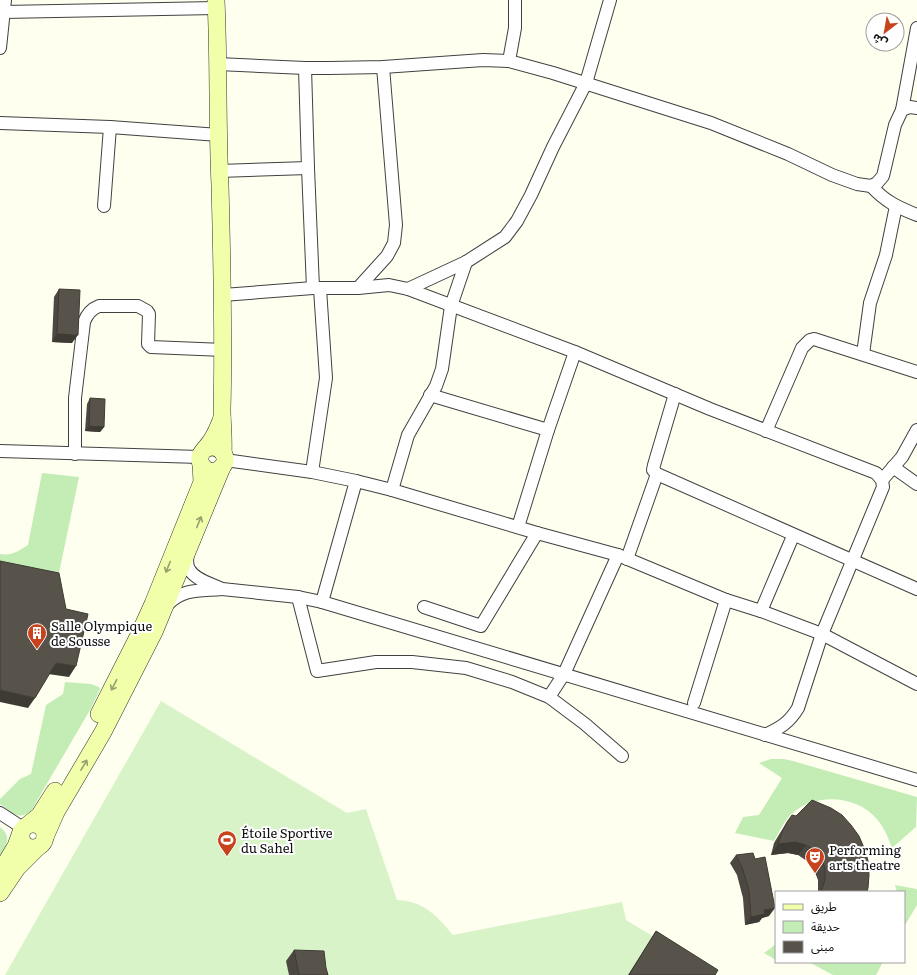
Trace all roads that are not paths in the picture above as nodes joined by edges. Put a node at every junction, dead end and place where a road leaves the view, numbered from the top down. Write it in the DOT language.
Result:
graph roads {
  1 [pos="515,0"];
  2 [pos="610,0"];
  3 [pos="216,4"];
  4 [pos="4,6"];
  5 [pos="917,28"];
  6 [pos="0,48"];
  7 [pos="509,61"];
  8 [pos="218,64"];
  9 [pos="383,67"];
  10 [pos="305,68"];
  11 [pos="586,83"];
  12 [pos="917,108"];
  13 [pos="902,110"];
  14 [pos="0,123"];
  15 [pos="110,127"];
  16 [pos="219,135"];
  17 [pos="308,168"];
  18 [pos="219,171"];
  19 [pos="871,186"];
  20 [pos="104,206"];
  21 [pos="896,206"];
  22 [pos="917,215"];
  23 [pos="466,262"];
  24 [pos="316,288"];
  25 [pos="358,288"];
  26 [pos="408,289"];
  27 [pos="223,295"];
  28 [pos="451,306"];
  29 [pos="224,350"];
  30 [pos="575,352"];
  31 [pos="863,354"];
  32 [pos="917,372"];
  33 [pos="676,394"];
  34 [pos="430,395"];
  35 [pos="222,418"];
  36 [pos="548,430"];
  37 [pos="917,430"];
  38 [pos="766,431"];
  39 [pos="0,451"];
  40 [pos="75,454"];
  41 [pos="202,457"];
  42 [pos="223,460"];
  43 [pos="893,467"];
  44 [pos="312,472"];
  45 [pos="657,474"];
  46 [pos="882,480"];
  47 [pos="356,481"];
  48 [pos="917,484"];
  49 [pos="392,490"];
  50 [pos="518,527"];
  51 [pos="537,533"];
  52 [pos="793,536"];
  53 [pos="188,550"];
  54 [pos="622,557"];
  55 [pos="853,560"];
  56 [pos="222,589"];
  57 [pos="917,590"];
  58 [pos="298,597"];
  59 [pos="726,600"];
  60 [pos="322,602"];
  61 [pos="165,608"];
  62 [pos="424,608"];
  63 [pos="761,611"];
  64 [pos="822,634"];
  65 [pos="564,674"];
  66 [pos="917,684"];
  67 [pos="549,697"];
  68 [pos="694,702"];
  69 [pos="765,735"];
  70 [pos="622,756"];
  71 [pos="917,780"];
  72 [pos="0,813"];
  73 [pos="25,828"];
  74 [pos="42,842"];
  75 [pos="0,873"];
  76 [pos="0,893"];
  1 -- 7 [label="street"];
  2 -- 11 [label="street"];
  3 -- 4 [label="street"];
  3 -- 8 [label="main road"];
  4 -- 6 [label="street"];
  5 -- 13 [label="street"];
  7 -- 9 [label="street"];
  7 -- 11 [label="street"];
  8 -- 10 [label="street"];
  8 -- 16 [label="main road"];
  9 -- 10 [label="street"];
  9 -- 25 [label="street"];
  10 -- 17 [label="street"];
  11 -- 19 [label="street"];
  11 -- 23 [label="street"];
  12 -- 13 [label="street"];
  13 -- 19 [label="street"];
  14 -- 15 [label="street"];
  15 -- 16 [label="street"];
  15 -- 20 [label="street"];
  16 -- 18 [label="main road"];
  17 -- 18 [label="street"];
  17 -- 24 [label="street"];
  18 -- 27 [label="main road"];
  19 -- 21 [label="street"];
  21 -- 22 [label="street"];
  21 -- 31 [label="street"];
  23 -- 26 [label="street"];
  23 -- 28 [label="street"];
  24 -- 25 [label="street"];
  24 -- 27 [label="street"];
  24 -- 44 [label="street"];
  25 -- 26 [label="street"];
  26 -- 28 [label="street"];
  27 -- 29 [label="main road"];
  28 -- 30 [label="street"];
  28 -- 34 [label="street"];
  29 -- 35 [label="main road"];
  29 -- 40 [label="street"];
  30 -- 33 [label="street"];
  30 -- 36 [label="street"];
  31 -- 32 [label="street"];
  31 -- 38 [label="street"];
  33 -- 38 [label="street"];
  33 -- 45 [label="street"];
  34 -- 36 [label="street"];
  34 -- 49 [label="street"];
  35 -- 41 [label="main road"];
  35 -- 42 [label="main road"];
  36 -- 50 [label="street"];
  37 -- 43 [label="street"];
  38 -- 46 [label="street"];
  39 -- 40 [label="street"];
  40 -- 41 [label="street"];
  41 -- 42 [label="main road"];
  41 -- 42 [label="main road"];
  41 -- 73 [label="main road, one-way"];
  42 -- 44 [label="street"];
  53 -- 42 [label="main road, one-way"];
  43 -- 46 [label="street"];
  43 -- 48 [label="street"];
  44 -- 47 [label="street"];
  45 -- 52 [label="street"];
  45 -- 54 [label="street"];
  46 -- 55 [label="street"];
  47 -- 49 [label="street"];
  47 -- 60 [label="street"];
  49 -- 50 [label="street"];
  50 -- 51 [label="street"];
  51 -- 54 [label="street"];
  51 -- 62 [label="street"];
  52 -- 55 [label="street"];
  52 -- 63 [label="street"];
  53 -- 56 [label="street"];
  53 -- 61 [label="main road"];
  54 -- 59 [label="street"];
  54 -- 65 [label="street"];
  55 -- 57 [label="street"];
  55 -- 64 [label="street"];
  56 -- 58 [label="street"];
  56 -- 61 [label="street"];
  58 -- 60 [label="street"];
  58 -- 67 [label="street"];
  59 -- 63 [label="street"];
  59 -- 68 [label="street"];
  60 -- 65 [label="street"];
  74 -- 61 [label="main road, one-way"];
  63 -- 64 [label="street"];
  64 -- 66 [label="street"];
  64 -- 69 [label="street"];
  65 -- 67 [label="street"];
  65 -- 69 [label="street"];
  67 -- 70 [label="street"];
  69 -- 71 [label="street"];
  72 -- 73 [label="street"];
  73 -- 74 [label="main road"];
  73 -- 75 [label="main road"];
  74 -- 76 [label="main road"];
}
